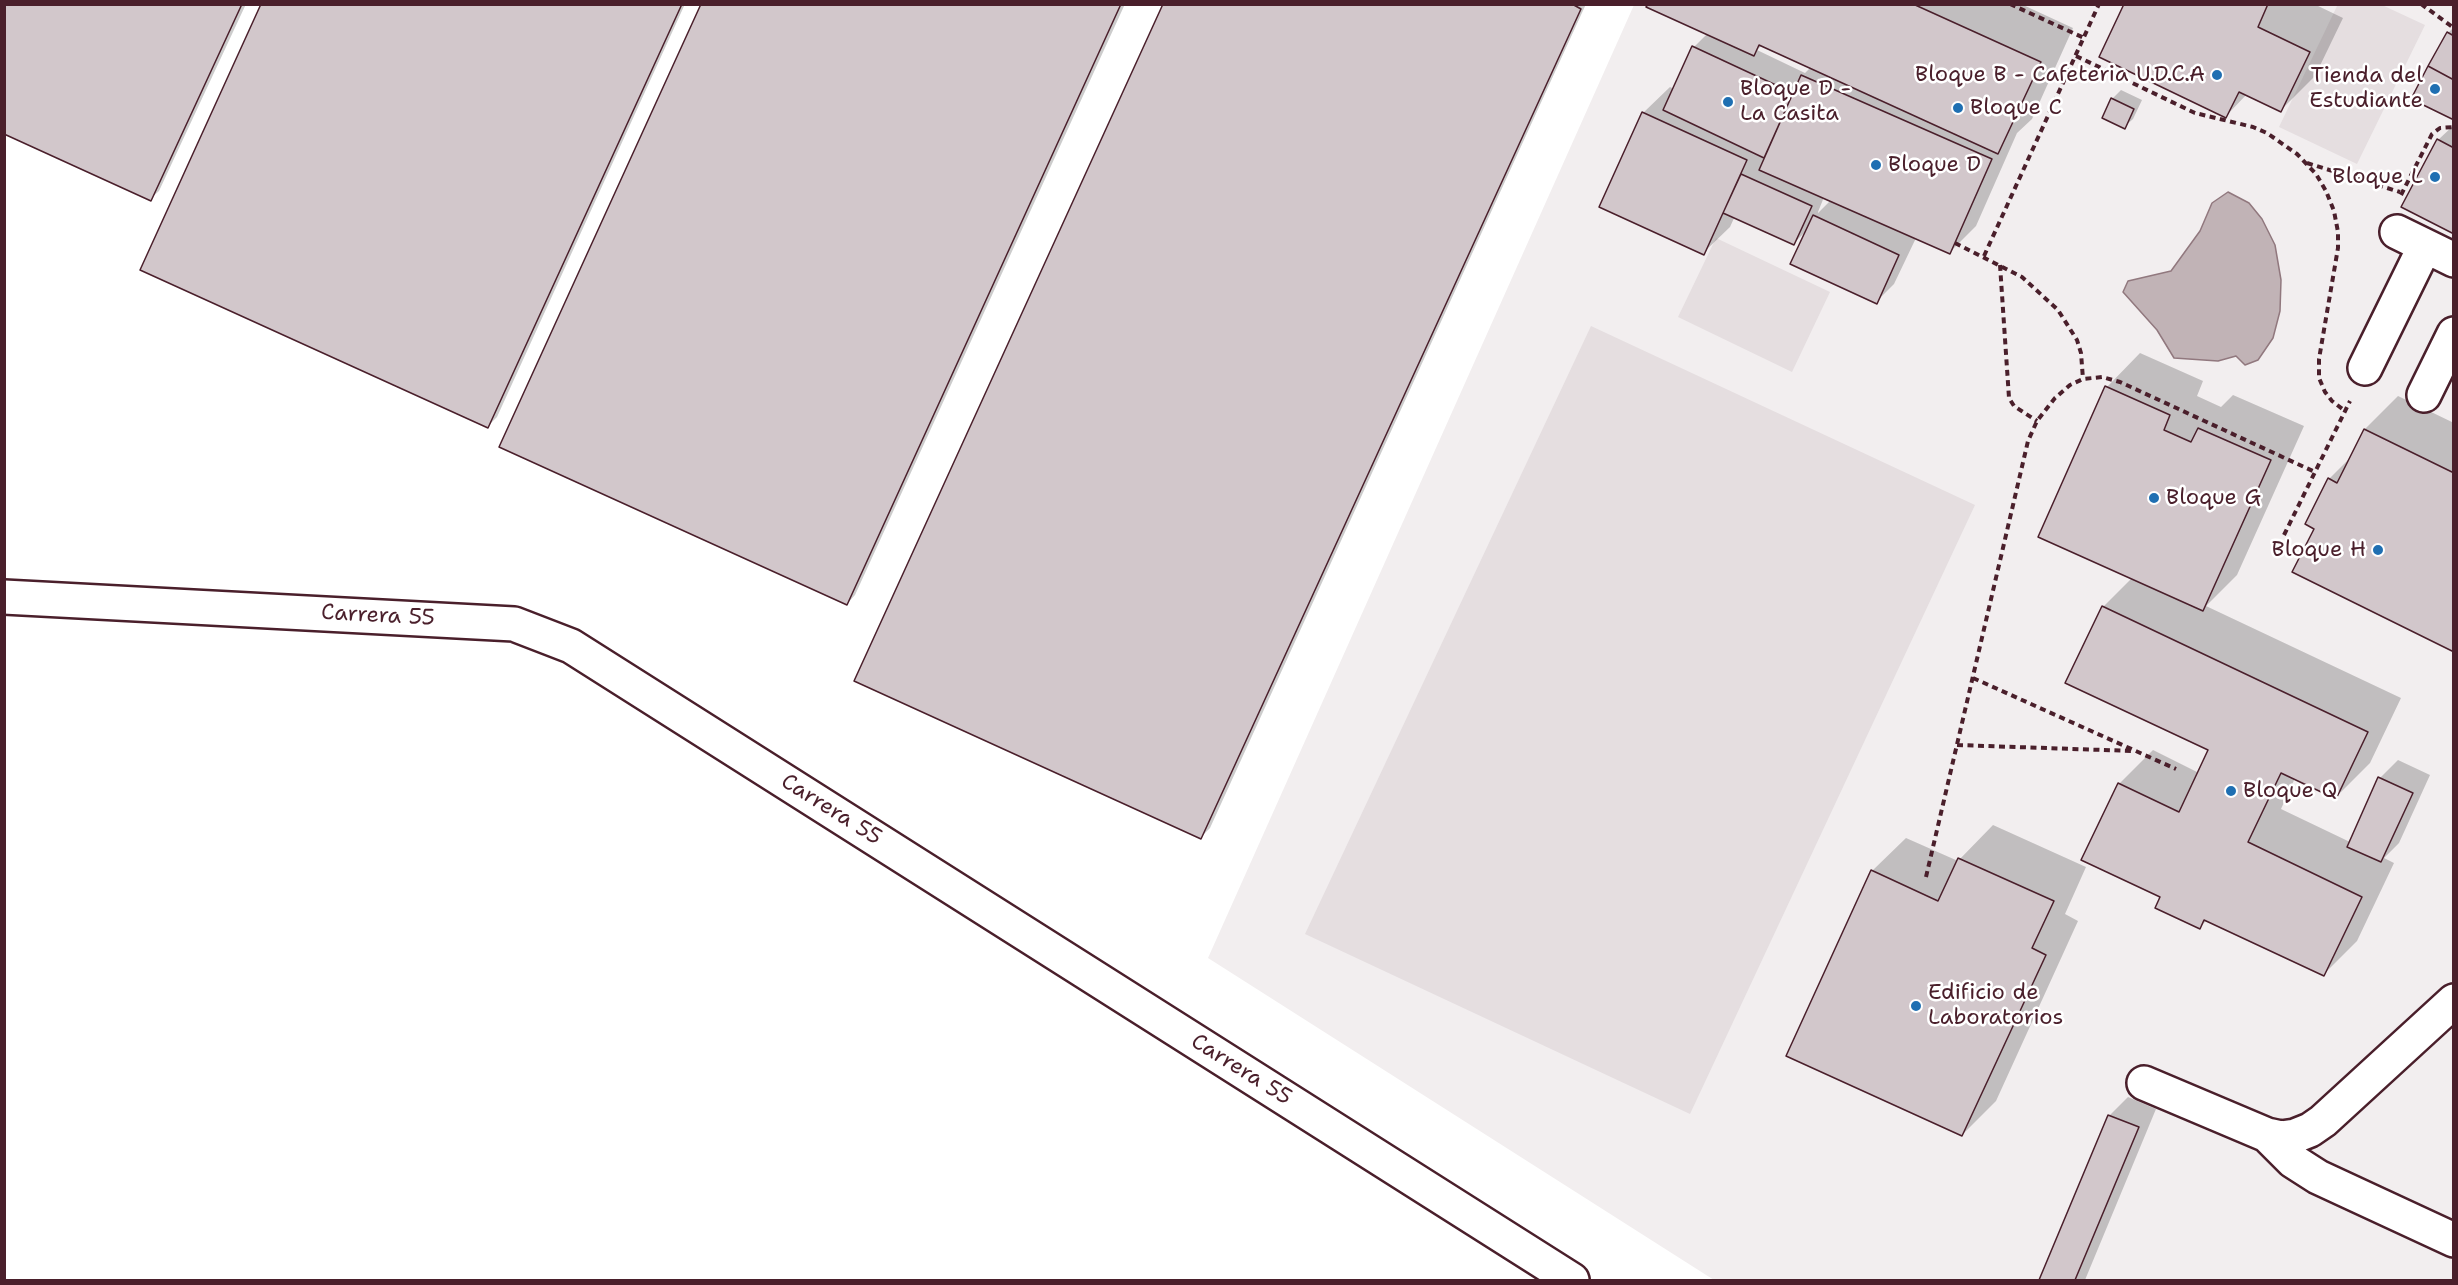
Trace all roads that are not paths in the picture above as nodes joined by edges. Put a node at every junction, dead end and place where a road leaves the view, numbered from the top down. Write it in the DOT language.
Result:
graph roads {
  1 [pos="2425,246"];
  2 [pos="2454,333"];
  3 [pos="2366,368"];
  4 [pos="2424,394"];
  5 [pos="4,597"];
  6 [pos="2454,1001"];
  7 [pos="2144,1083"];
  8 [pos="2267,1136"];
  9 [pos="2454,1240"];
  10 [pos="1572,1281"];
  1 -- 3 [label="lane"];
  2 -- 4 [label="lane"];
  5 -- 10 [label="lane, Carrera 55"];
  6 -- 8 [label="lane"];
  7 -- 8 [label="lane"];
  8 -- 9 [label="lane"];
}
